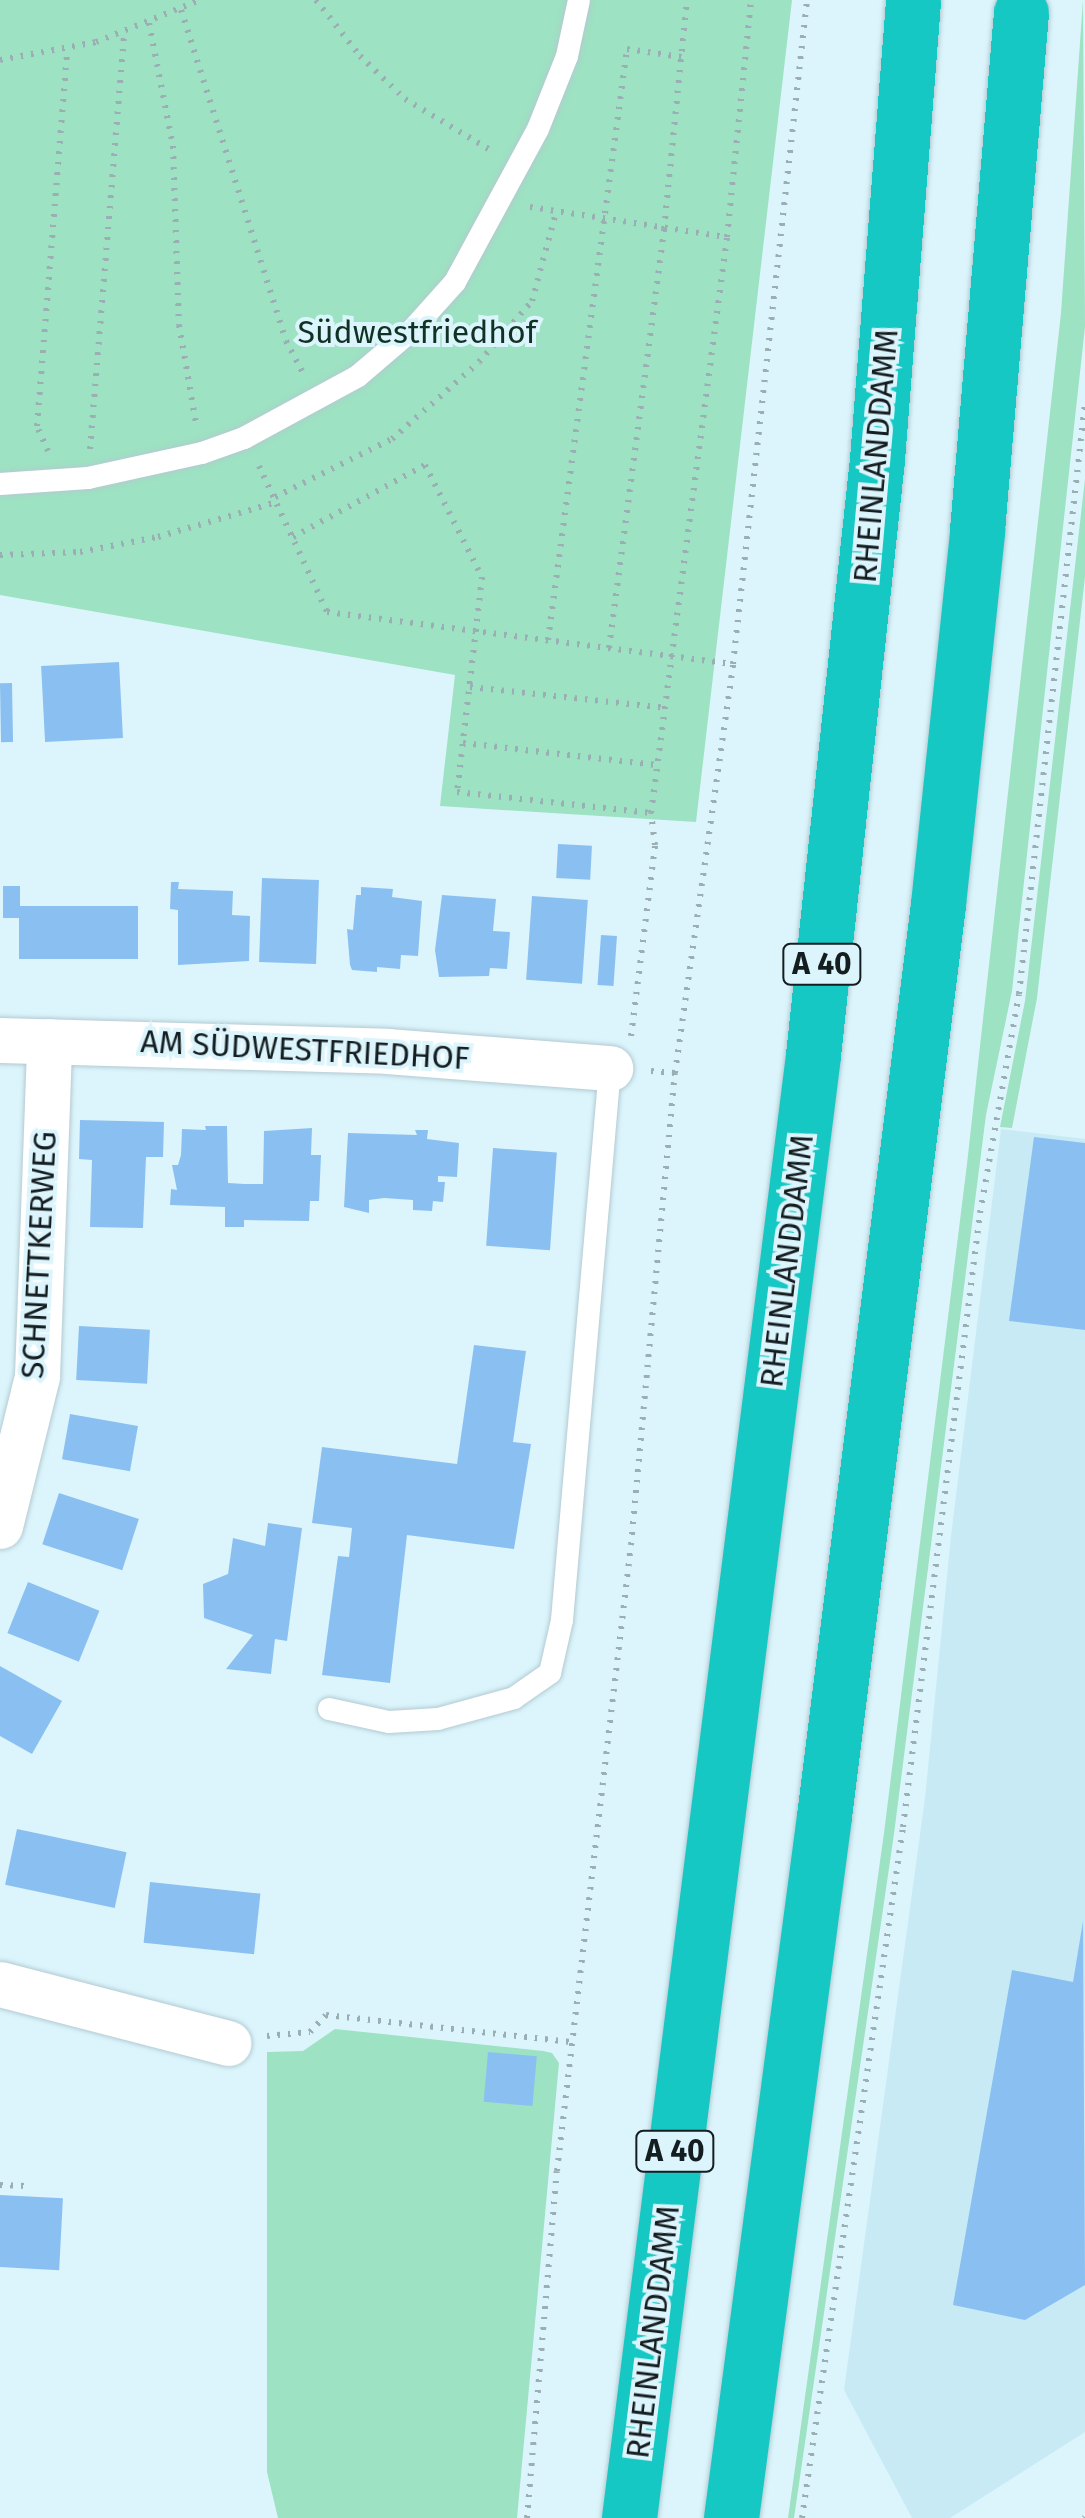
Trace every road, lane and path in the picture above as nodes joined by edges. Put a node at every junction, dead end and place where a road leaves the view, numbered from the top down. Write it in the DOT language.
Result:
graph roads {
  1 [pos="316,0"];
  2 [pos="579,0"];
  3 [pos="687,0"];
  4 [pos="751,0"];
  5 [pos="807,0"];
  6 [pos="913,0"];
  7 [pos="194,1"];
  8 [pos="181,10"];
  9 [pos="1021,13"];
  10 [pos="149,24"];
  11 [pos="124,32"];
  12 [pos="67,51"];
  13 [pos="682,57"];
  14 [pos="0,60"];
  15 [pos="520,165"];
  16 [pos="501,202"];
  17 [pos="556,212"];
  18 [pos="602,220"];
  19 [pos="664,229"];
  20 [pos="727,236"];
  21 [pos="317,401"];
  22 [pos="1085,403"];
  23 [pos="202,452"];
  24 [pos="88,478"];
  25 [pos="53,482"];
  26 [pos="0,484"];
  27 [pos="277,502"];
  28 [pos="293,536"];
  29 [pos="0,556"];
  30 [pos="476,631"];
  31 [pos="548,640"];
  32 [pos="609,648"];
  33 [pos="671,656"];
  34 [pos="734,664"];
  35 [pos="470,687"];
  36 [pos="664,708"];
  37 [pos="463,743"];
  38 [pos="657,766"];
  39 [pos="650,814"];
  40 [pos="0,1040"];
  41 [pos="50,1041"];
  42 [pos="620,1055"];
  43 [pos="0,1526"];
  44 [pos="328,1709"];
  45 [pos="0,1984"];
  46 [pos="571,2042"];
  47 [pos="228,2043"];
  48 [pos="0,2185"];
  49 [pos="26,2186"];
  50 [pos="527,2518"];
  51 [pos="629,2518"];
  52 [pos="731,2518"];
  53 [pos="802,2518"];
  1 -- 15 [label="path"];
  2 -- 15 [label="lane"];
  3 -- 13 [label="path"];
  4 -- 20 [label="path"];
  5 -- 34 [label="path"];
  6 -- 51 [label="highway, RHEINLANDDAMM / A 40"];
  7 -- 8 [label="path"];
  8 -- 10 [label="path"];
  8 -- 21 [label="path"];
  9 -- 52 [label="highway"];
  10 -- 11 [label="path"];
  10 -- 23 [label="path"];
  11 -- 12 [label="path"];
  11 -- 24 [label="path"];
  12 -- 14 [label="path"];
  12 -- 25 [label="path"];
  13 -- 18 [label="path"];
  13 -- 19 [label="path"];
  15 -- 16 [label="lane"];
  16 -- 17 [label="path"];
  16 -- 21 [label="lane"];
  17 -- 18 [label="path"];
  17 -- 27 [label="path"];
  18 -- 19 [label="path"];
  18 -- 31 [label="path"];
  19 -- 20 [label="path"];
  19 -- 32 [label="path"];
  20 -- 33 [label="path"];
  21 -- 23 [label="lane"];
  22 -- 53 [label="path"];
  23 -- 24 [label="lane"];
  24 -- 25 [label="lane"];
  25 -- 26 [label="lane"];
  27 -- 28 [label="path"];
  27 -- 29 [label="path"];
  28 -- 30 [label="path"];
  28 -- 30 [label="path"];
  30 -- 31 [label="path"];
  30 -- 35 [label="path"];
  31 -- 32 [label="path"];
  32 -- 33 [label="path"];
  33 -- 34 [label="path"];
  33 -- 36 [label="path"];
  34 -- 46 [label="path"];
  35 -- 36 [label="path"];
  35 -- 37 [label="path"];
  36 -- 38 [label="path"];
  37 -- 38 [label="path"];
  37 -- 39 [label="path"];
  38 -- 39 [label="path"];
  39 -- 42 [label="path"];
  40 -- 41 [label="street, AM SÜDWESTFRIEDHOF"];
  41 -- 42 [label="street, AM SÜDWESTFRIEDHOF"];
  41 -- 43 [label="street, SCHNETTKERWEG"];
  42 -- 44 [label="lane"];
  45 -- 47 [label="street"];
  46 -- 47 [label="path"];
  46 -- 50 [label="path"];
  48 -- 49 [label="path"];
}
